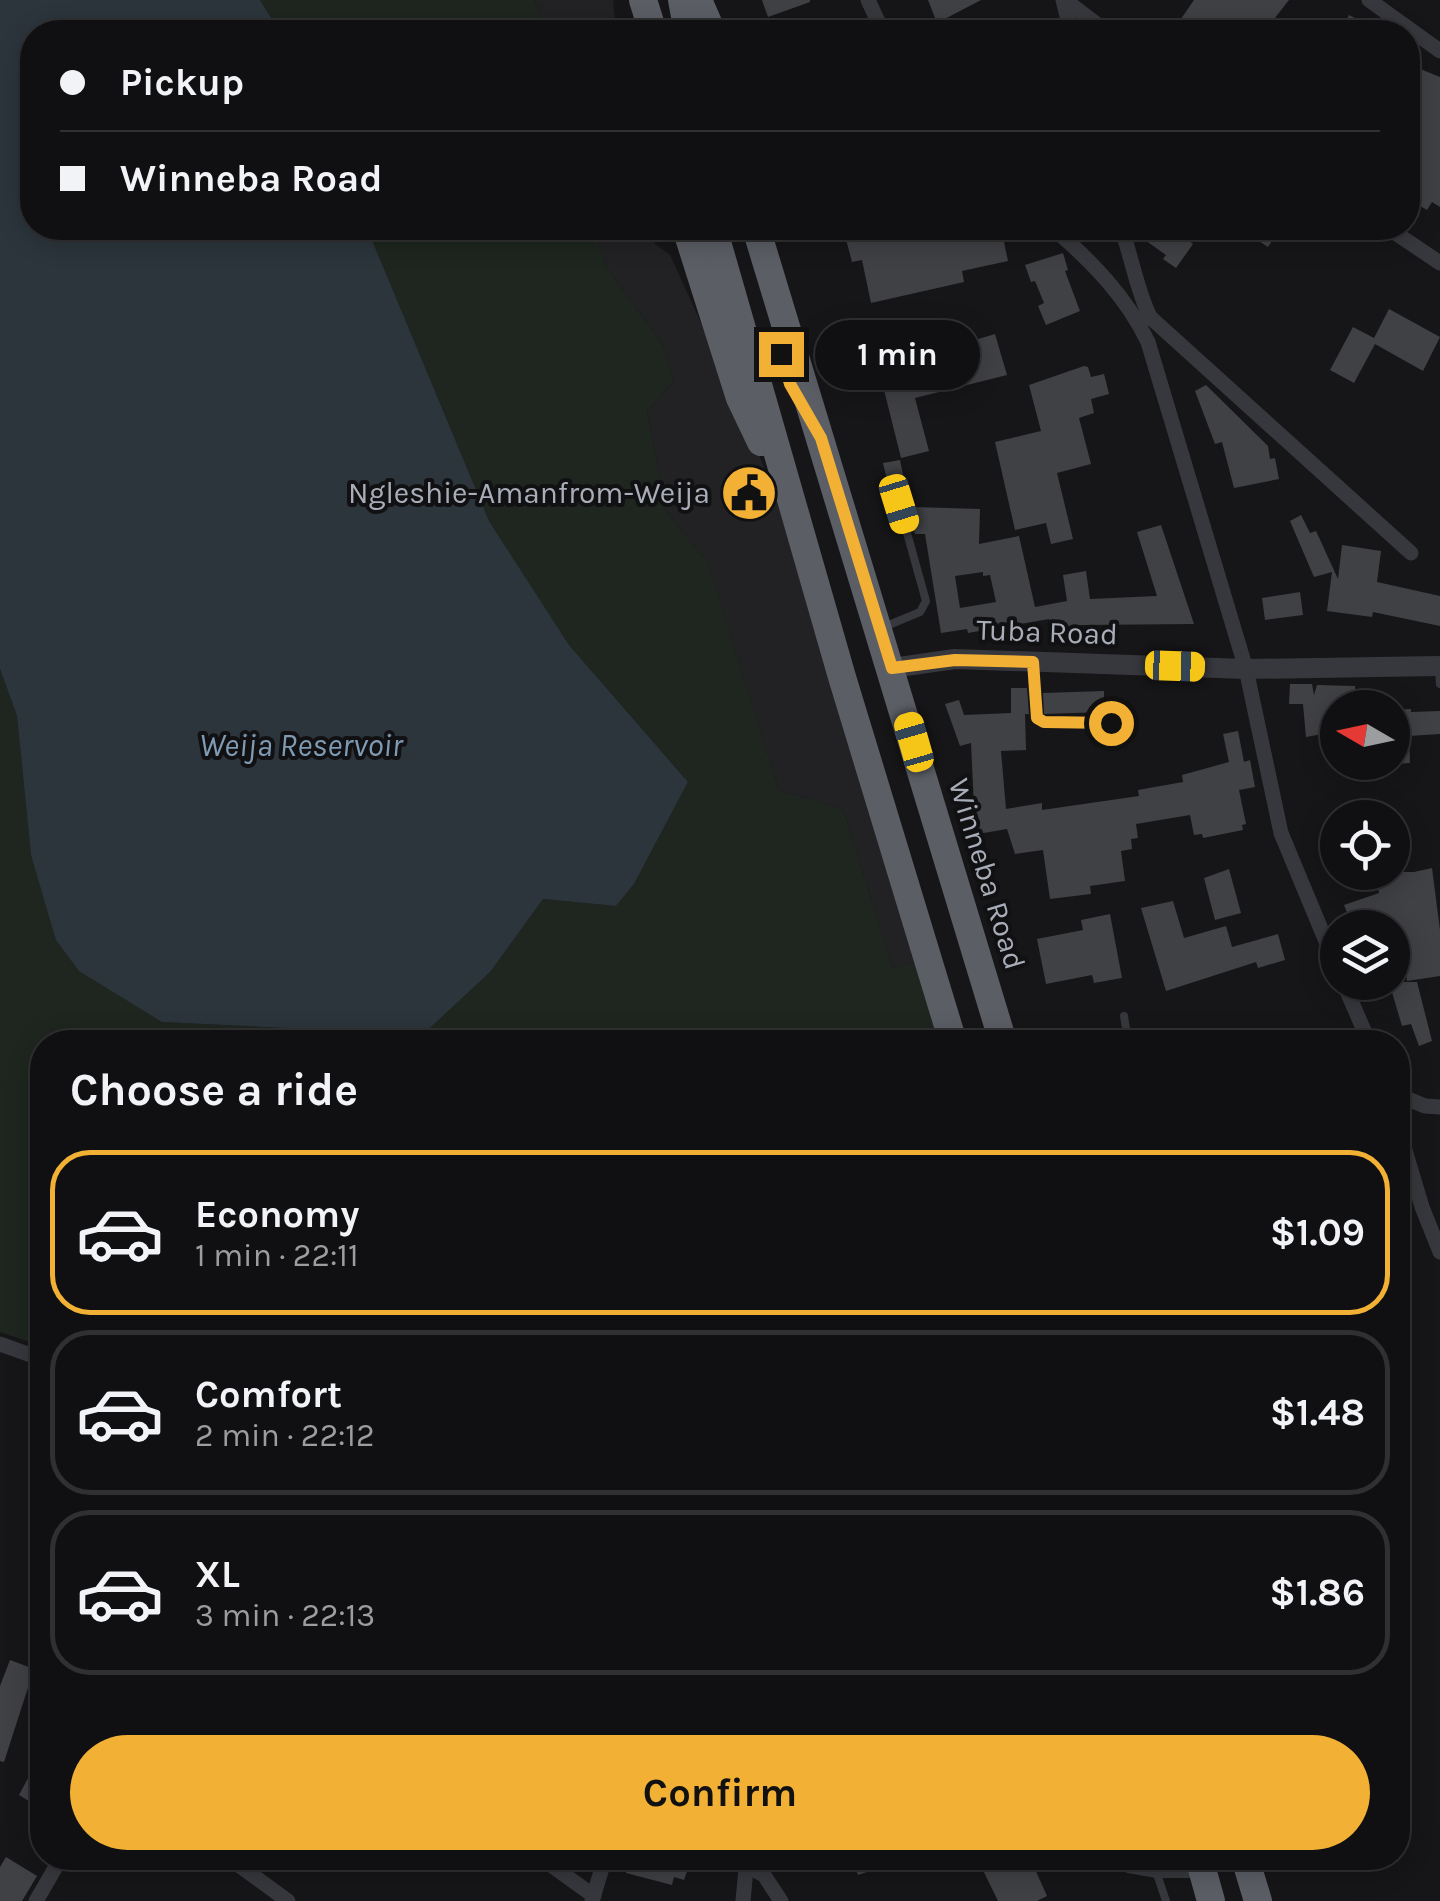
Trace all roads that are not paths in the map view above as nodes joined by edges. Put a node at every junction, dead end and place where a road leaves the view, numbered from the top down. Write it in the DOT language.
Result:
graph roads {
  1 [pos="1064,0"];
  2 [pos="1369,0"];
  3 [pos="1092,20"];
  4 [pos="1396,20"];
  5 [pos="690,240"];
  6 [pos="705,240"];
  7 [pos="716,240"];
  8 [pos="747,240"];
  9 [pos="760,240"];
  10 [pos="773,240"];
  11 [pos="1066,240"];
  12 [pos="1126,240"];
  13 [pos="1406,240"];
  14 [pos="1440,242"];
  15 [pos="1436,260"];
  16 [pos="1144,318"];
  17 [pos="821,438"];
  18 [pos="791,501"];
  19 [pos="899,504"];
  20 [pos="1410,552"];
  21 [pos="880,628"];
  22 [pos="1033,662"];
  23 [pos="1440,666"];
  24 [pos="892,668"];
  25 [pos="1246,669"];
  26 [pos="1440,684"];
  27 [pos="1111,723"];
  28 [pos="1320,927"];
  29 [pos="1352,1000"];
  30 [pos="1124,1016"];
  31 [pos="949,1030"];
  32 [pos="1000,1030"];
  33 [pos="1126,1030"];
  34 [pos="1364,1030"];
  35 [pos="1410,1100"];
  36 [pos="1440,1107"];
  37 [pos="1410,1167"];
  38 [pos="1440,1252"];
  39 [pos="0,1344"];
  40 [pos="30,1355"];
  41 [pos="54,1870"];
  42 [pos="245,1870"];
  43 [pos="557,1870"];
  44 [pos="601,1870"];
  45 [pos="746,1870"];
  46 [pos="757,1870"];
  47 [pos="1134,1870"];
  48 [pos="1249,1870"];
  49 [pos="1157,1874"];
  50 [pos="1204,1877"];
  51 [pos="593,1898"];
  52 [pos="36,1901"];
  53 [pos="288,1901"];
  54 [pos="744,1901"];
  55 [pos="781,1901"];
  56 [pos="1166,1901"];
  57 [pos="1258,1901"];
  1 -- 3 [label="street"];
  2 -- 4 [label="street"];
  5 -- 18 [label="highway"];
  6 -- 18 [label="highway"];
  7 -- 18 [label="highway"];
  8 -- 17 [label="highway, Winneba Road"];
  9 -- 17 [label="highway, Winneba Road"];
  10 -- 17 [label="highway, Winneba Road"];
  11 -- 16 [label="street"];
  12 -- 16 [label="street"];
  13 -- 15 [label="street"];
  14 -- 15 [label="street"];
  16 -- 20 [label="street"];
  16 -- 25 [label="street"];
  17 -- 21 [label="highway, Winneba Road"];
  18 -- 31 [label="highway"];
  19 -- 21 [label="lane"];
  21 -- 24 [label="highway, Winneba Road"];
  22 -- 24 [label="street, Tuba Road"];
  22 -- 25 [label="street, Tuba Road"];
  22 -- 27 [label="lane"];
  23 -- 25 [label="street, Tuba Road"];
  23 -- 26 [label="lane"];
  24 -- 32 [label="highway, Winneba Road"];
  25 -- 28 [label="street"];
  29 -- 34 [label="street"];
  30 -- 33 [label="lane"];
  35 -- 36 [label="street"];
  37 -- 38 [label="street"];
  39 -- 40 [label="street"];
  41 -- 52 [label="street"];
  42 -- 53 [label="street"];
  43 -- 51 [label="street"];
  44 -- 51 [label="street"];
  45 -- 54 [label="street"];
  46 -- 55 [label="street"];
  47 -- 49 [label="lane"];
  48 -- 57 [label="highway"];
  49 -- 50 [label="lane"];
  49 -- 56 [label="lane"];
}
